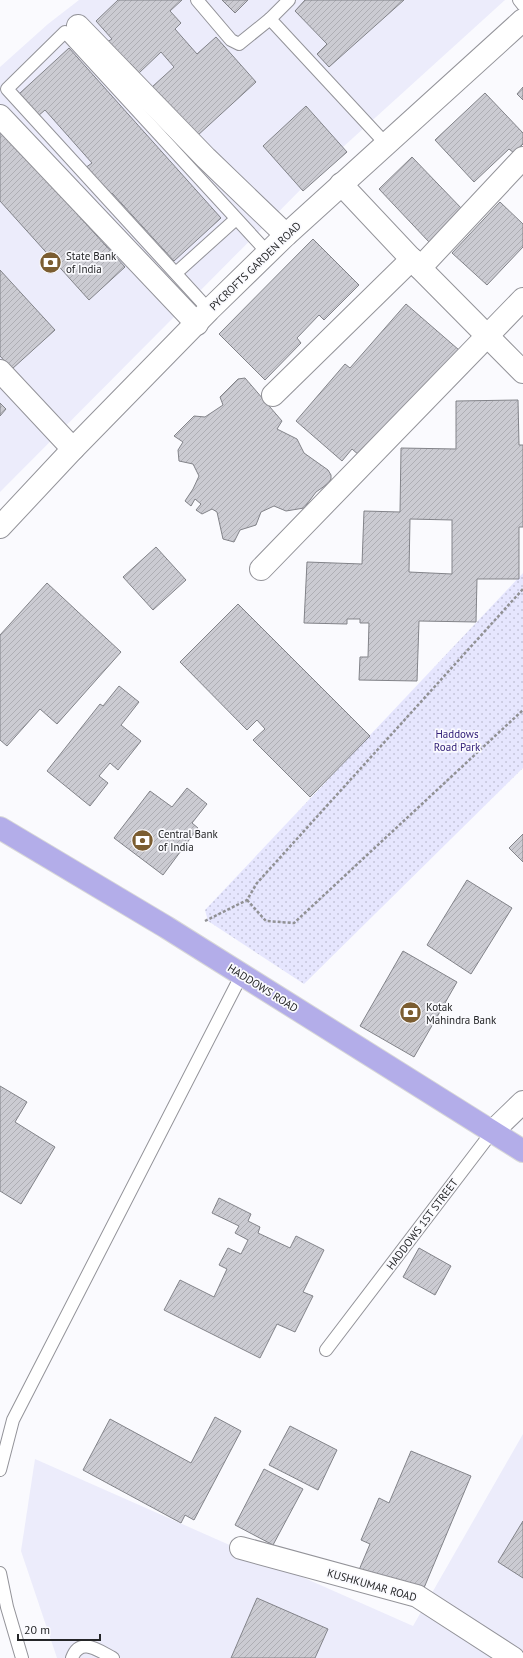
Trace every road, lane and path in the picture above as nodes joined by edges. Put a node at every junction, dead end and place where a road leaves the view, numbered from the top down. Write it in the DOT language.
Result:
graph roads {
  1 [pos="197,0"];
  2 [pos="288,0"];
  3 [pos="518,0"];
  4 [pos="523,5"];
  5 [pos="270,19"];
  6 [pos="523,20"];
  7 [pos="78,26"];
  8 [pos="0,116"];
  9 [pos="386,144"];
  10 [pos="523,158"];
  11 [pos="341,184"];
  12 [pos="236,219"];
  13 [pos="286,235"];
  14 [pos="268,253"];
  15 [pos="416,263"];
  16 [pos="176,273"];
  17 [pos="523,299"];
  18 [pos="203,317"];
  19 [pos="488,336"];
  20 [pos="0,372"];
  21 [pos="523,372"];
  22 [pos="273,395"];
  23 [pos="73,449"];
  24 [pos="0,527"];
  25 [pos="261,570"];
  26 [pos="523,588"];
  27 [pos="523,710"];
  28 [pos="0,828"];
  29 [pos="247,900"];
  30 [pos="166,927"];
  31 [pos="242,974"];
  32 [pos="523,1102"];
  33 [pos="492,1132"];
  34 [pos="523,1150"];
  35 [pos="326,1350"];
  36 [pos="0,1470"];
  37 [pos="241,1548"];
  38 [pos="0,1573"];
  39 [pos="22,1658"];
  40 [pos="72,1658"];
  41 [pos="113,1658"];
  42 [pos="513,1658"];
  1 -- 5 [label="lane"];
  2 -- 5 [label="lane"];
  3 -- 4 [label="lane"];
  5 -- 9 [label="lane"];
  6 -- 9 [label="street, PYCROFTS GARDEN ROAD"];
  7 -- 13 [label="street"];
  8 -- 18 [label="street"];
  9 -- 11 [label="street, PYCROFTS GARDEN ROAD"];
  10 -- 15 [label="street"];
  11 -- 13 [label="street, PYCROFTS GARDEN ROAD"];
  11 -- 15 [label="street"];
  12 -- 14 [label="lane"];
  12 -- 16 [label="lane"];
  12 -- 16 [label="lane"];
  13 -- 14 [label="street, PYCROFTS GARDEN ROAD"];
  14 -- 18 [label="street, PYCROFTS GARDEN ROAD"];
  15 -- 19 [label="street"];
  15 -- 22 [label="street"];
  16 -- 18 [label="lane"];
  17 -- 19 [label="street"];
  18 -- 23 [label="street, PYCROFTS GARDEN ROAD"];
  19 -- 21 [label="street"];
  19 -- 25 [label="street"];
  20 -- 23 [label="street"];
  23 -- 24 [label="street, PYCROFTS GARDEN ROAD"];
  26 -- 29 [label="path"];
  27 -- 29 [label="path"];
  28 -- 30 [label="main road, HADDOWS ROAD"];
  29 -- 30 [label="path"];
  30 -- 31 [label="main road, HADDOWS ROAD"];
  31 -- 33 [label="main road, HADDOWS ROAD"];
  31 -- 36 [label="lane"];
  32 -- 33 [label="street, HADDOWS 1ST STREET"];
  33 -- 34 [label="main road, HADDOWS ROAD"];
  33 -- 35 [label="lane, HADDOWS 1ST STREET"];
  37 -- 42 [label="street, KUSHKUMAR ROAD"];
  38 -- 39 [label="lane"];
  40 -- 41 [label="lane"];
}
